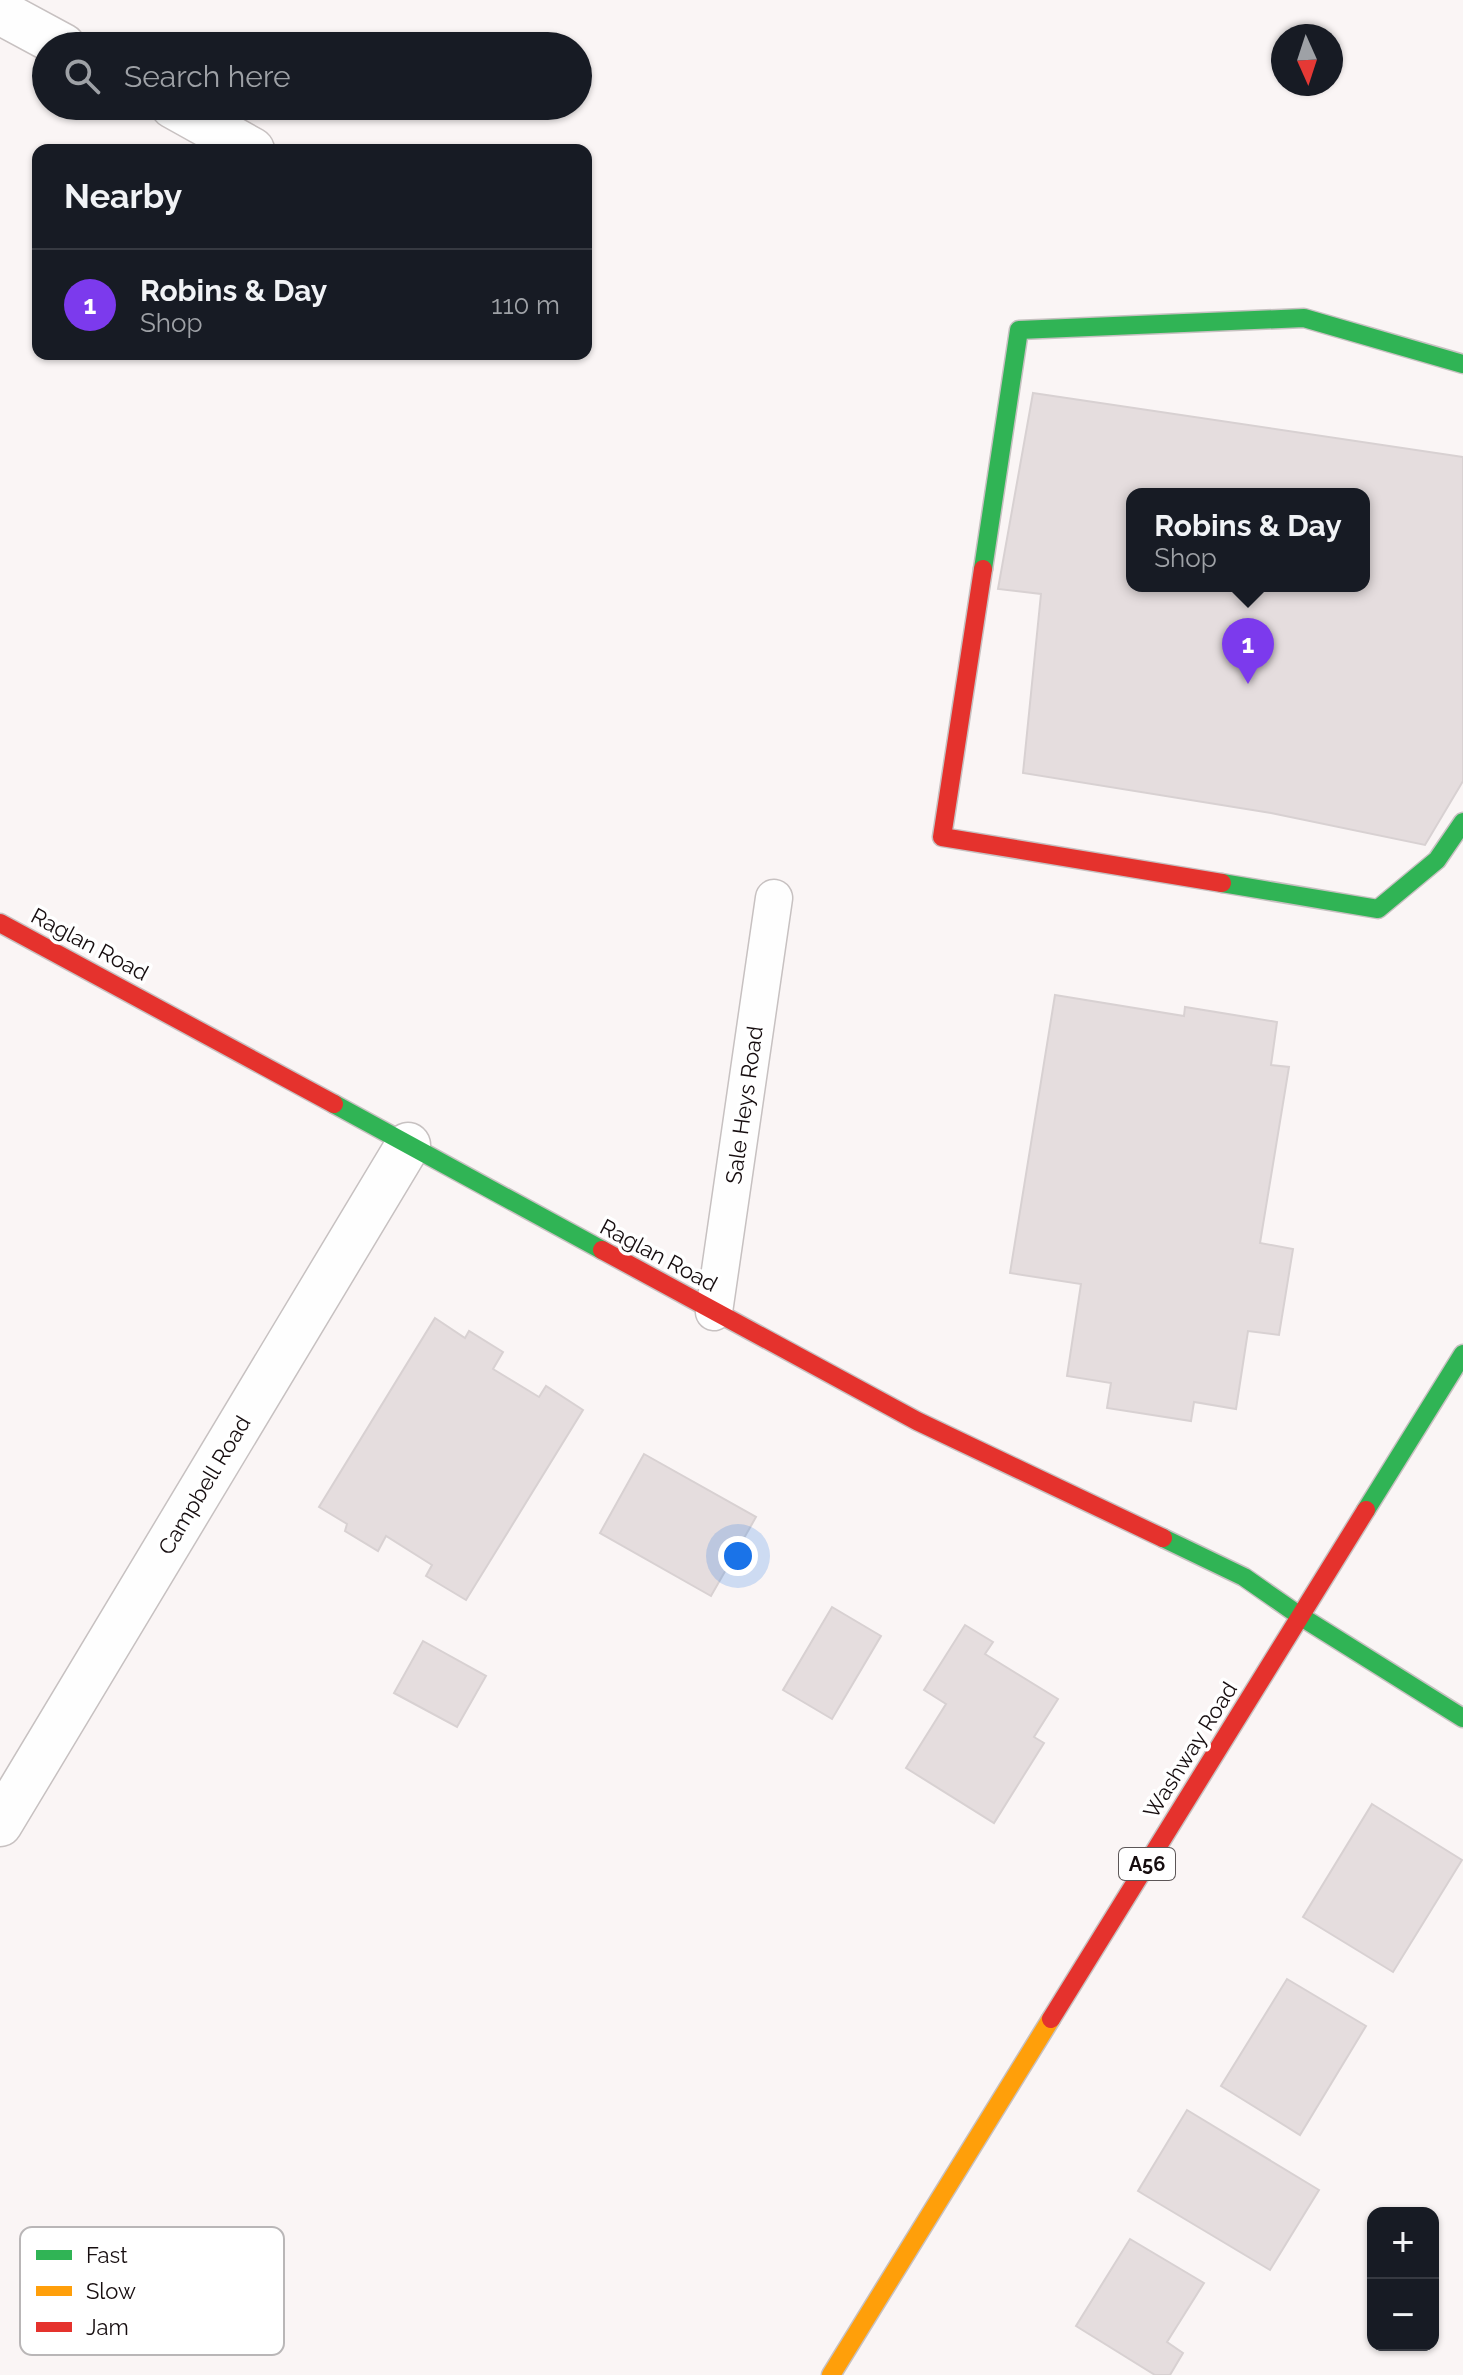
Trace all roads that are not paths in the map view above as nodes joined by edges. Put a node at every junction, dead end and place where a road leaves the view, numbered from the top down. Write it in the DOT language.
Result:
graph roads {
  1 [pos="0,12"];
  2 [pos="37,32"];
  3 [pos="198,120"];
  4 [pos="241,144"];
  5 [pos="1463,364"];
  6 [pos="1463,822"];
  7 [pos="774,898"];
  8 [pos="0,923"];
  9 [pos="408,1145"];
  10 [pos="714,1312"];
  11 [pos="1463,1354"];
  12 [pos="1300,1616"];
  13 [pos="1463,1718"];
  14 [pos="0,1824"];
  15 [pos="831,2375"];
  1 -- 2 [label="street"];
  3 -- 4 [label="street"];
  5 -- 6 [label="main road"];
  7 -- 10 [label="lane, Sale Heys Road"];
  8 -- 9 [label="main road, Raglan Road"];
  9 -- 10 [label="main road, Raglan Road"];
  9 -- 14 [label="street, Campbell Road"];
  10 -- 12 [label="main road, Raglan Road"];
  11 -- 12 [label="main road, Washway Road / A56"];
  12 -- 13 [label="main road, Raglan Road"];
  12 -- 15 [label="main road, Washway Road / A56"];
}
